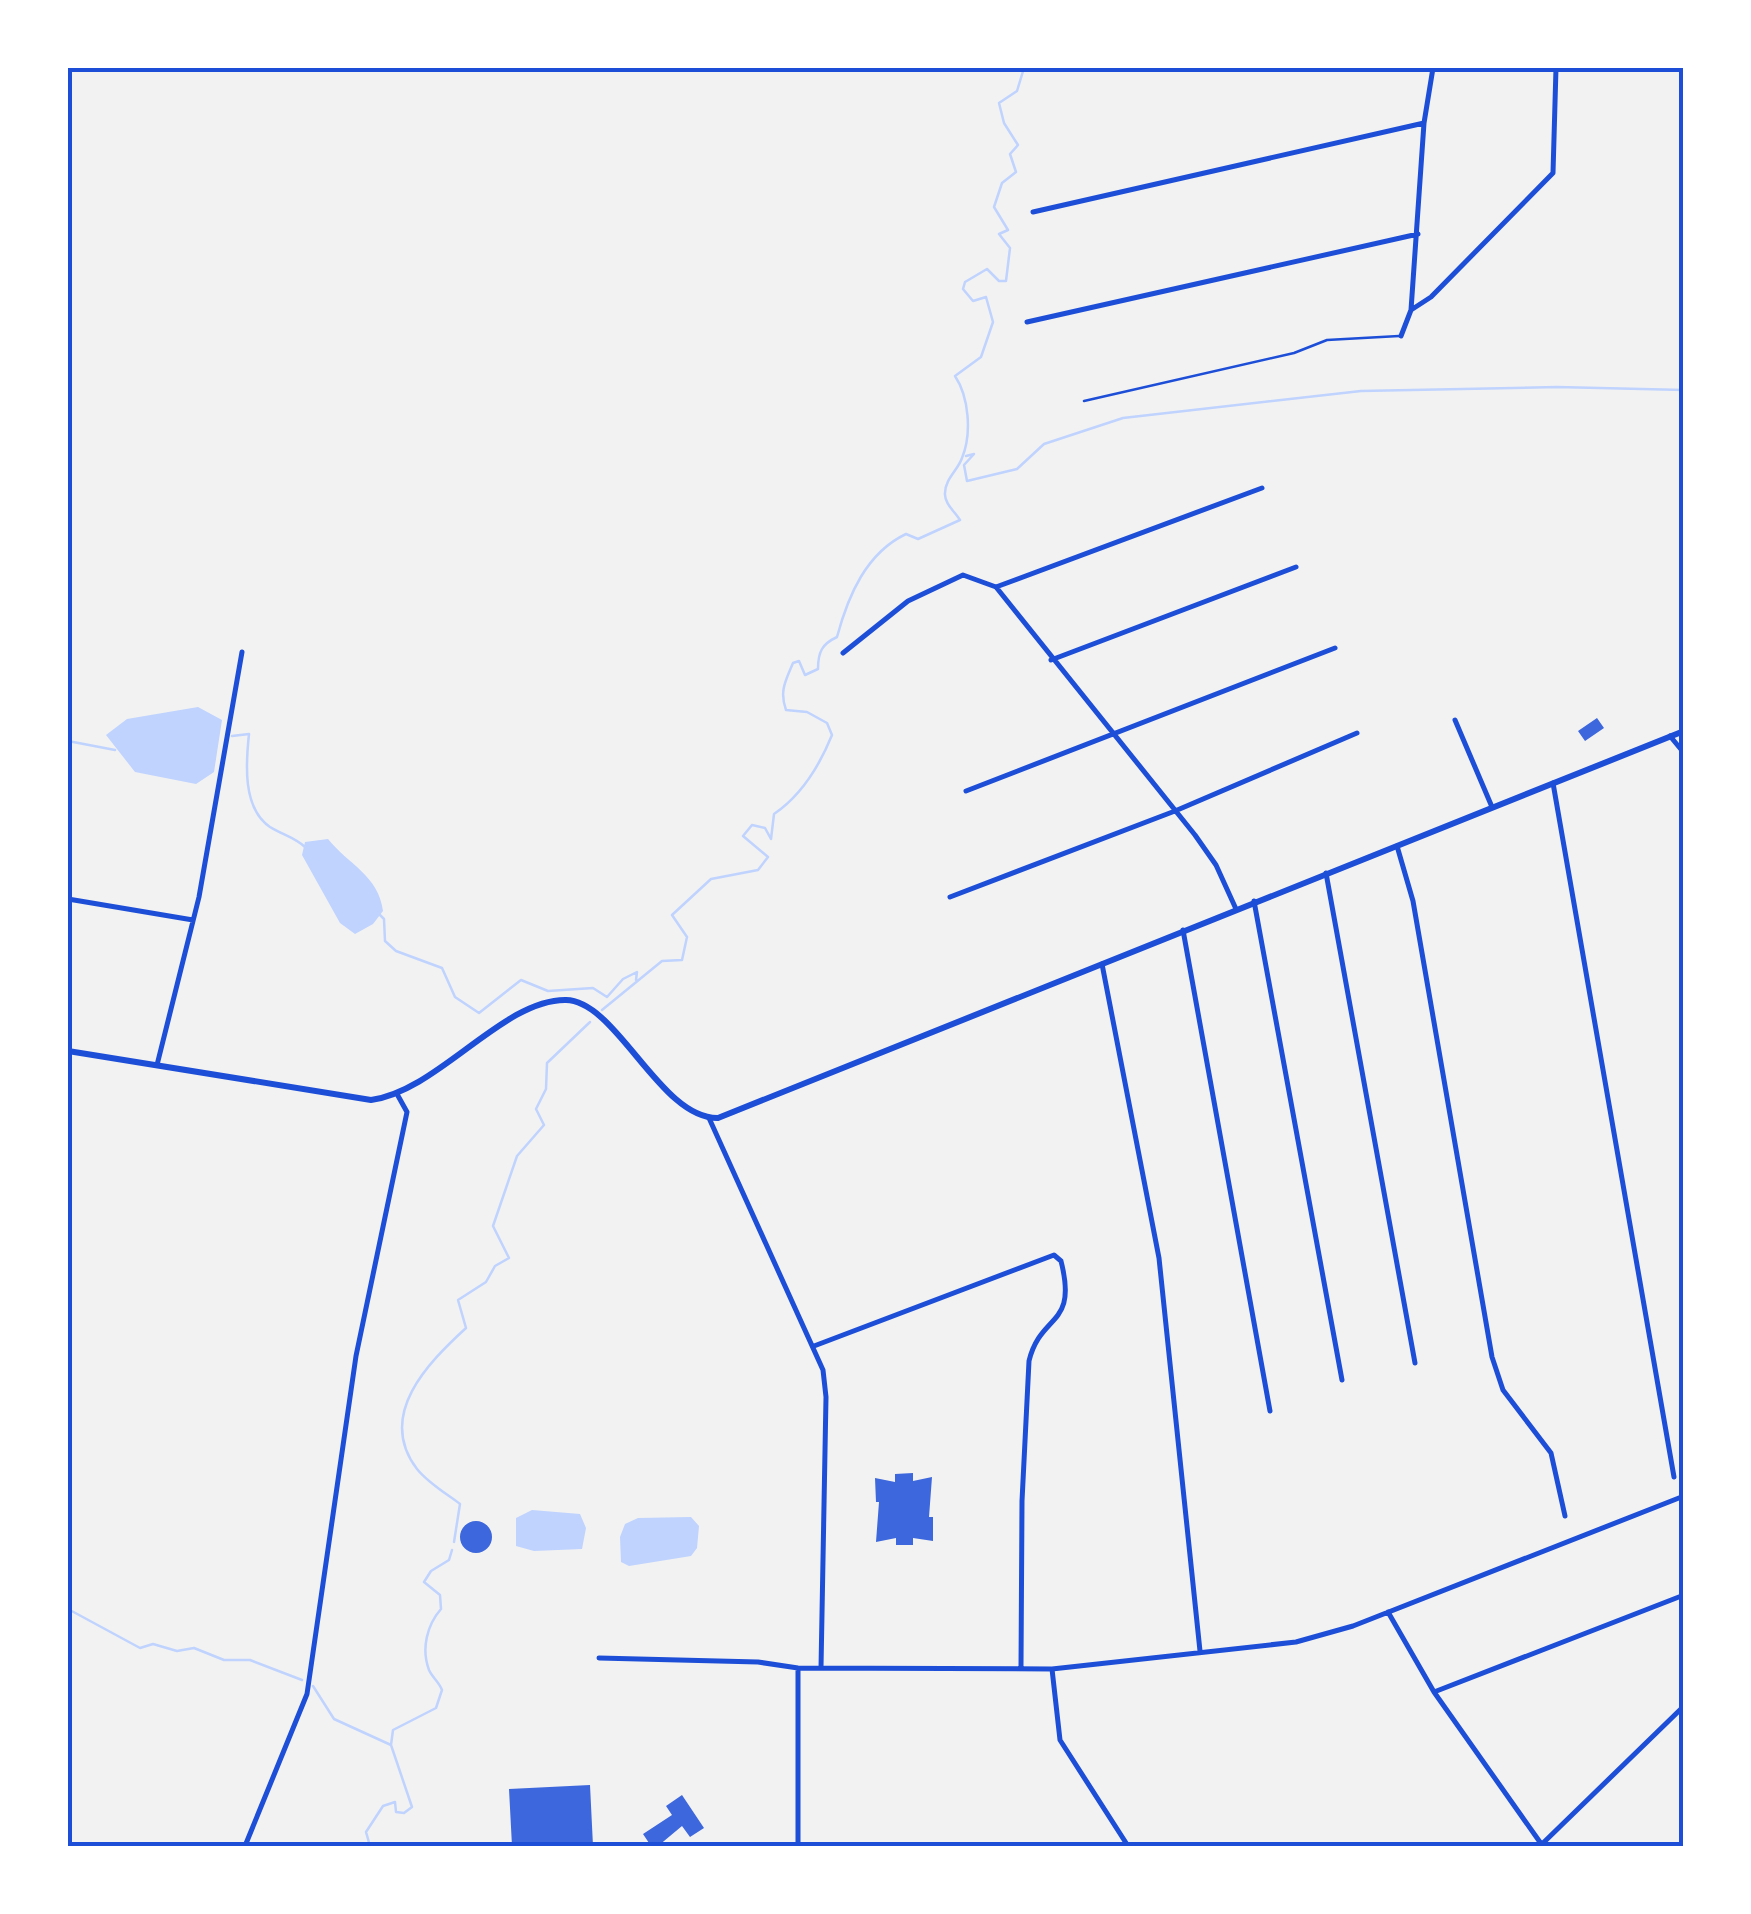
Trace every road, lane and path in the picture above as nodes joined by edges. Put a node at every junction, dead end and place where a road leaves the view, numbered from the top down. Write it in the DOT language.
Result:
graph roads {
  1 [pos="1433,68"];
  2 [pos="1556,68"];
  3 [pos="1424,123"];
  4 [pos="1033,212"];
  5 [pos="1418,234"];
  6 [pos="1411,310"];
  7 [pos="1027,322"];
  8 [pos="1401,336"];
  9 [pos="1084,401"];
  10 [pos="1262,488"];
  11 [pos="1296,567"];
  12 [pos="996,588"];
  13 [pos="1335,648"];
  14 [pos="242,652"];
  15 [pos="843,654"];
  16 [pos="1050,660"];
  17 [pos="1455,720"];
  18 [pos="1684,731"];
  19 [pos="1357,733"];
  20 [pos="1109,734"];
  21 [pos="1670,736"];
  22 [pos="1684,753"];
  23 [pos="1552,783"];
  24 [pos="966,791"];
  25 [pos="1492,807"];
  26 [pos="1176,811"];
  27 [pos="1396,846"];
  28 [pos="1326,873"];
  29 [pos="950,897"];
  30 [pos="68,899"];
  31 [pos="1254,901"];
  32 [pos="1236,908"];
  33 [pos="193,920"];
  34 [pos="1183,930"];
  35 [pos="1102,964"];
  36 [pos="68,1051"];
  37 [pos="157,1066"];
  38 [pos="397,1094"];
  39 [pos="709,1118"];
  40 [pos="814,1346"];
  41 [pos="1415,1363"];
  42 [pos="1342,1380"];
  43 [pos="1270,1411"];
  44 [pos="1674,1478"];
  45 [pos="1684,1496"];
  46 [pos="1565,1516"];
  47 [pos="1684,1595"];
  48 [pos="1388,1612"];
  49 [pos="1200,1651"];
  50 [pos="599,1658"];
  51 [pos="1021,1666"];
  52 [pos="798,1668"];
  53 [pos="822,1668"];
  54 [pos="1052,1669"];
  55 [pos="1434,1692"];
  56 [pos="1684,1706"];
  57 [pos="245,1846"];
  58 [pos="798,1846"];
  59 [pos="1128,1846"];
  60 [pos="1541,1846"];
  1 -- 3 [label="street"];
  2 -- 6 [label="street"];
  3 -- 4 [label="street"];
  3 -- 5 [label="street"];
  5 -- 6 [label="street"];
  5 -- 7 [label="street"];
  6 -- 8 [label="street"];
  8 -- 9 [label="lane"];
  10 -- 12 [label="street"];
  11 -- 16 [label="street"];
  12 -- 15 [label="street"];
  12 -- 16 [label="street"];
  13 -- 20 [label="street"];
  14 -- 33 [label="street"];
  16 -- 20 [label="street"];
  17 -- 25 [label="street"];
  18 -- 21 [label="street"];
  19 -- 26 [label="street"];
  20 -- 24 [label="street"];
  20 -- 26 [label="street"];
  21 -- 22 [label="street"];
  21 -- 23 [label="street"];
  23 -- 25 [label="street"];
  23 -- 44 [label="street"];
  25 -- 27 [label="street"];
  26 -- 29 [label="street"];
  26 -- 32 [label="street"];
  27 -- 28 [label="street"];
  27 -- 46 [label="street"];
  28 -- 31 [label="street"];
  28 -- 41 [label="street"];
  30 -- 33 [label="street"];
  31 -- 32 [label="street"];
  31 -- 42 [label="street"];
  32 -- 34 [label="street"];
  33 -- 37 [label="street"];
  34 -- 35 [label="street"];
  34 -- 43 [label="street"];
  35 -- 39 [label="street"];
  35 -- 49 [label="street"];
  36 -- 37 [label="street"];
  37 -- 38 [label="street"];
  38 -- 39 [label="street"];
  38 -- 57 [label="street"];
  39 -- 40 [label="street"];
  40 -- 51 [label="street"];
  40 -- 53 [label="street"];
  45 -- 48 [label="street"];
  47 -- 55 [label="street"];
  48 -- 49 [label="street"];
  48 -- 55 [label="street"];
  49 -- 54 [label="street"];
  50 -- 52 [label="street"];
  51 -- 53 [label="street"];
  51 -- 54 [label="street"];
  52 -- 53 [label="street"];
  52 -- 58 [label="street"];
  54 -- 59 [label="street"];
  55 -- 60 [label="street"];
  56 -- 60 [label="street"];
}
